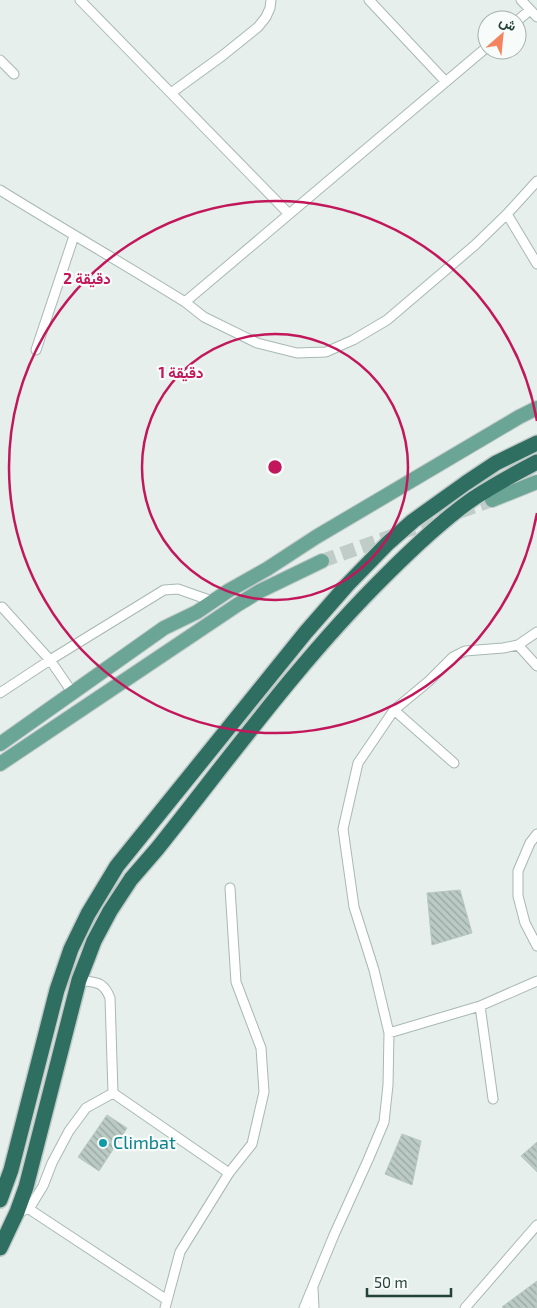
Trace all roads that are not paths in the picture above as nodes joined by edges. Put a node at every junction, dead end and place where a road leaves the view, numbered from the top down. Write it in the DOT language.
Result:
graph roads {
  1 [pos="80,0"];
  2 [pos="271,0"];
  3 [pos="369,0"];
  4 [pos="521,0"];
  5 [pos="530,10"];
  6 [pos="527,13"];
  7 [pos="537,17"];
  8 [pos="477,56"];
  9 [pos="0,60"];
  10 [pos="14,74"];
  11 [pos="446,82"];
  12 [pos="171,93"];
  13 [pos="537,181"];
  14 [pos="0,190"];
  15 [pos="289,214"];
  16 [pos="507,214"];
  17 [pos="74,236"];
  18 [pos="537,264"];
  19 [pos="185,302"];
  20 [pos="36,350"];
  21 [pos="537,408"];
  22 [pos="537,443"];
  23 [pos="537,462"];
  24 [pos="537,482"];
  25 [pos="492,500"];
  26 [pos="322,561"];
  27 [pos="212,602"];
  28 [pos="2,607"];
  29 [pos="537,632"];
  30 [pos="518,645"];
  31 [pos="50,660"];
  32 [pos="537,666"];
  33 [pos="72,692"];
  34 [pos="0,693"];
  35 [pos="394,710"];
  36 [pos="0,744"];
  37 [pos="454,763"];
  38 [pos="0,764"];
  39 [pos="537,834"];
  40 [pos="230,888"];
  41 [pos="537,946"];
  42 [pos="79,980"];
  43 [pos="537,981"];
  44 [pos="480,1006"];
  45 [pos="388,1033"];
  46 [pos="112,1093"];
  47 [pos="493,1099"];
  48 [pos="229,1173"];
  49 [pos="0,1200"];
  50 [pos="23,1210"];
  51 [pos="537,1225"];
  52 [pos="0,1248"];
  53 [pos="313,1287"];
  54 [pos="166,1304"];
  55 [pos="304,1308"];
  56 [pos="314,1308"];
  57 [pos="465,1308"];
  1 -- 12 [label="street"];
  2 -- 12 [label="street"];
  3 -- 11 [label="street"];
  4 -- 5 [label="street"];
  5 -- 6 [label="street"];
  5 -- 7 [label="street"];
  8 -- 11 [label="street"];
  9 -- 10 [label="street"];
  11 -- 15 [label="street"];
  12 -- 15 [label="street"];
  13 -- 16 [label="street"];
  14 -- 17 [label="street"];
  15 -- 19 [label="street"];
  16 -- 18 [label="street"];
  16 -- 19 [label="street"];
  17 -- 19 [label="street"];
  17 -- 20 [label="street"];
  21 -- 27 [label="main road"];
  22 -- 49 [label="highway"];
  23 -- 42 [label="highway"];
  24 -- 25 [label="main road"];
  26 -- 38 [label="main road"];
  27 -- 31 [label="street"];
  27 -- 33 [label="main road"];
  28 -- 31 [label="street"];
  29 -- 30 [label="street"];
  30 -- 32 [label="street"];
  30 -- 35 [label="street"];
  31 -- 33 [label="street"];
  31 -- 34 [label="street"];
  33 -- 36 [label="main road"];
  35 -- 37 [label="street"];
  35 -- 45 [label="street"];
  39 -- 41 [label="street"];
  40 -- 48 [label="street"];
  42 -- 46 [label="street"];
  42 -- 50 [label="highway"];
  43 -- 44 [label="street"];
  44 -- 45 [label="street"];
  44 -- 47 [label="street"];
  45 -- 53 [label="street"];
  46 -- 48 [label="street"];
  46 -- 50 [label="street"];
  48 -- 54 [label="street"];
  50 -- 52 [label="highway"];
  50 -- 54 [label="street"];
  51 -- 57 [label="street"];
  53 -- 55 [label="street"];
  53 -- 56 [label="street"];
}
